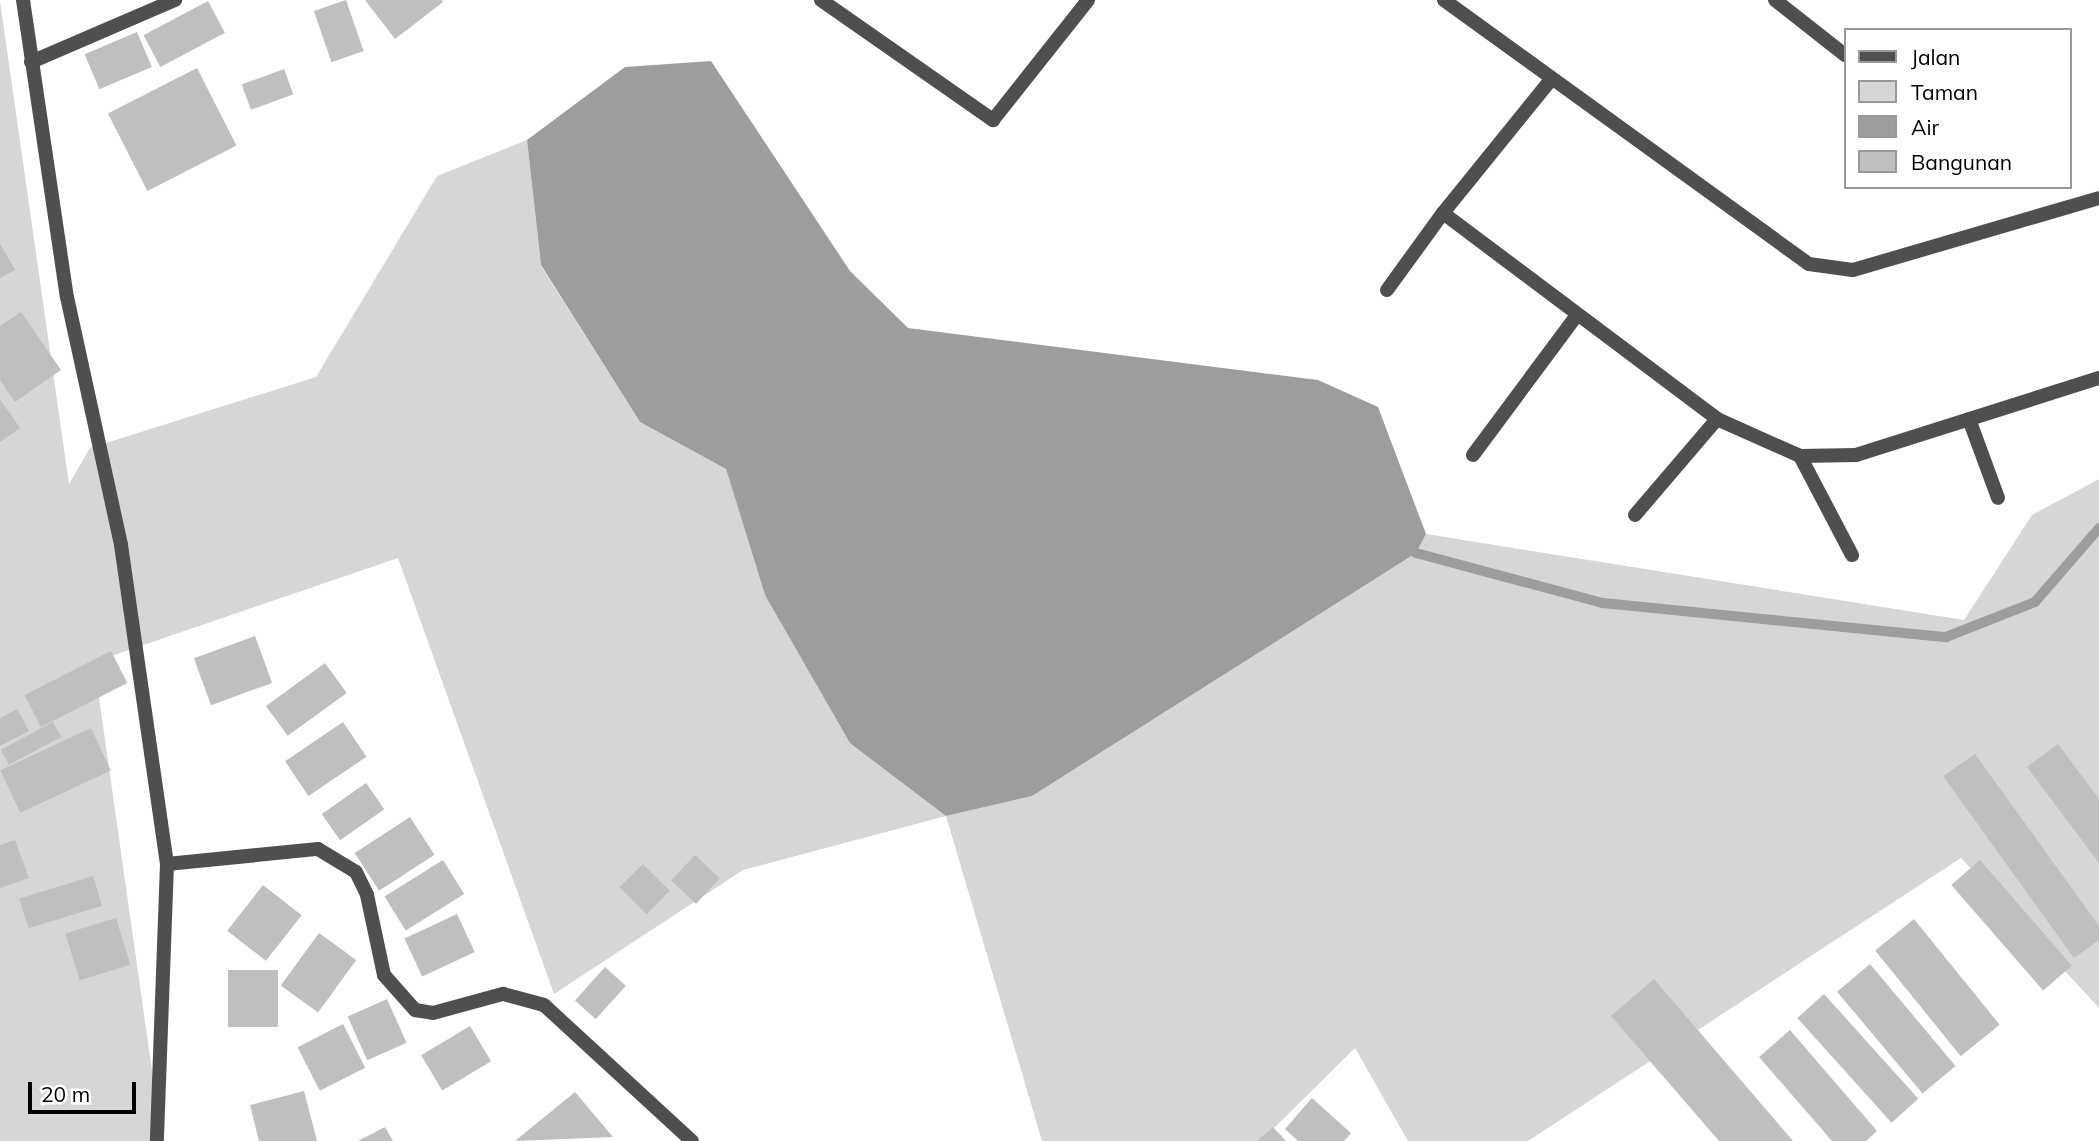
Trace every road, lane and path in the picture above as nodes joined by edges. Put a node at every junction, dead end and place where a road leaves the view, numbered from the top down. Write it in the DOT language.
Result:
graph roads {
  1 [pos="23,0"];
  2 [pos="175,0"];
  3 [pos="821,0"];
  4 [pos="1088,0"];
  5 [pos="1444,0"];
  6 [pos="1781,2"];
  7 [pos="1843,53"];
  8 [pos="32,62"];
  9 [pos="1549,82"];
  10 [pos="2099,198"];
  11 [pos="1443,213"];
  12 [pos="1387,290"];
  13 [pos="1577,316"];
  14 [pos="2099,378"];
  15 [pos="1717,419"];
  16 [pos="1969,419"];
  17 [pos="1473,455"];
  18 [pos="1800,456"];
  19 [pos="1998,498"];
  20 [pos="1635,515"];
  21 [pos="1852,555"];
  22 [pos="167,864"];
  23 [pos="157,1141"];
  24 [pos="692,1141"];
  1 -- 8 [label="street"];
  2 -- 8 [label="street"];
  3 -- 4 [label="street"];
  5 -- 9 [label="street"];
  6 -- 7 [label="street"];
  8 -- 22 [label="street"];
  9 -- 10 [label="street"];
  9 -- 11 [label="street"];
  11 -- 12 [label="street"];
  11 -- 13 [label="street"];
  13 -- 15 [label="street"];
  13 -- 17 [label="street"];
  14 -- 16 [label="street"];
  15 -- 18 [label="street"];
  15 -- 20 [label="street"];
  16 -- 18 [label="street"];
  16 -- 19 [label="street"];
  18 -- 21 [label="street"];
  22 -- 23 [label="street"];
  22 -- 24 [label="street"];
}
